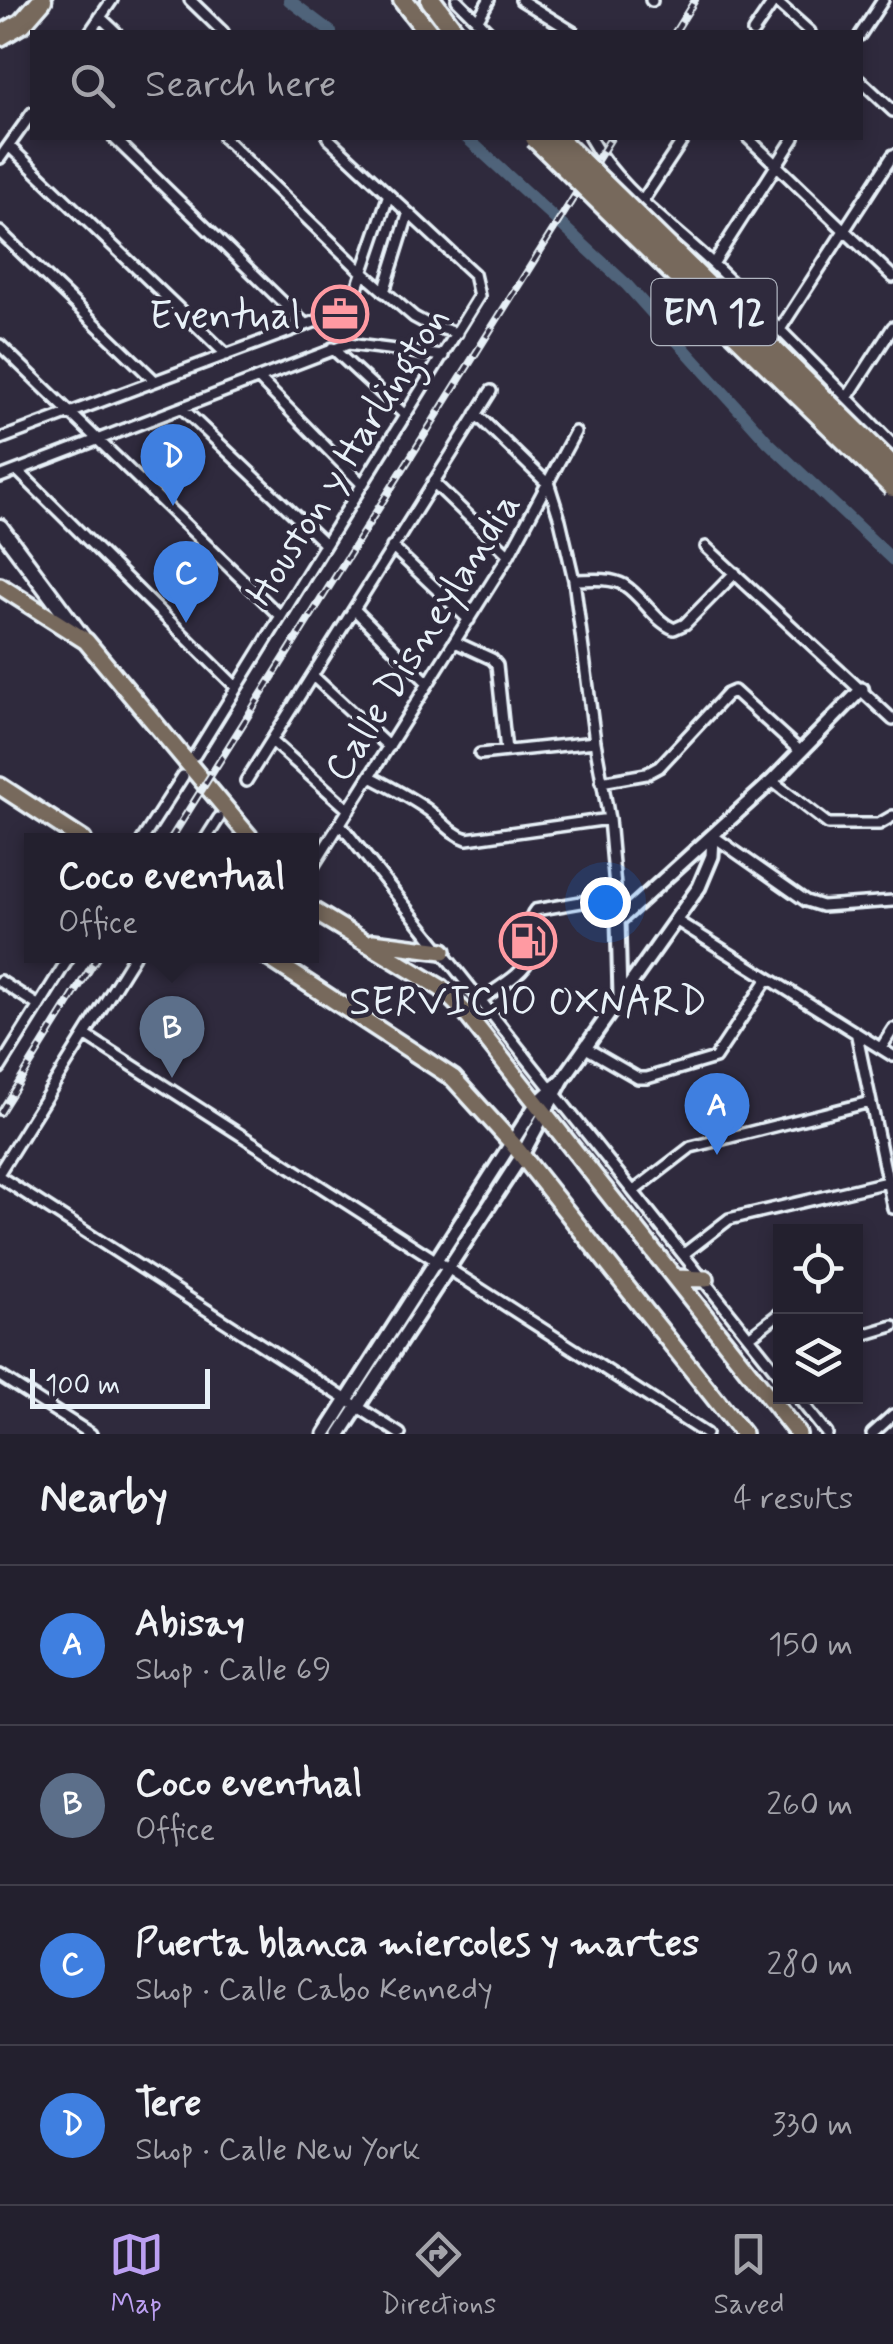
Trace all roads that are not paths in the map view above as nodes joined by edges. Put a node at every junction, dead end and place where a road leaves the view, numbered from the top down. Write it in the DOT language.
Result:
graph roads {
  1 [pos="42,0"];
  2 [pos="112,0"];
  3 [pos="190,0"];
  4 [pos="389,0"];
  5 [pos="402,0"];
  6 [pos="431,0"];
  7 [pos="457,0"];
  8 [pos="489,0"];
  9 [pos="521,0"];
  10 [pos="775,0"];
  11 [pos="883,0"];
  12 [pos="100,18"];
  13 [pos="477,21"];
  14 [pos="422,26"];
  15 [pos="91,30"];
  16 [pos="114,30"];
  17 [pos="221,30"];
  18 [pos="454,30"];
  19 [pos="487,30"];
  20 [pos="571,30"];
  21 [pos="754,30"];
  22 [pos="808,30"];
  23 [pos="863,30"];
  24 [pos="0,36"];
  25 [pos="863,83"];
  26 [pos="893,111"];
  27 [pos="30,116"];
  28 [pos="116,140"];
  29 [pos="226,140"];
  30 [pos="330,140"];
  31 [pos="537,140"];
  32 [pos="559,140"];
  33 [pos="591,140"];
  34 [pos="683,140"];
  35 [pos="750,140"];
  36 [pos="793,140"];
  37 [pos="9,146"];
  38 [pos="893,155"];
  39 [pos="0,158"];
  40 [pos="776,165"];
  41 [pos="388,197"];
  42 [pos="643,200"];
  43 [pos="408,215"];
  44 [pos="844,230"];
  45 [pos="0,232"];
  46 [pos="712,264"];
  47 [pos="362,272"];
  48 [pos="893,277"];
  49 [pos="384,292"];
  50 [pos="306,325"];
  51 [pos="893,327"];
  52 [pos="780,331"];
  53 [pos="457,333"];
  54 [pos="0,345"];
  55 [pos="332,348"];
  56 [pos="227,355"];
  57 [pos="443,356"];
  58 [pos="259,379"];
  59 [pos="155,381"];
  60 [pos="491,390"];
  61 [pos="848,398"];
  62 [pos="183,408"];
  63 [pos="70,412"];
  64 [pos="476,414"];
  65 [pos="405,415"];
  66 [pos="575,432"];
  67 [pos="0,439"];
  68 [pos="100,439"];
  69 [pos="893,444"];
  70 [pos="893,467"];
  71 [pos="18,471"];
  72 [pos="0,477"];
  73 [pos="433,482"];
  74 [pos="362,484"];
  75 [pos="549,485"];
  76 [pos="893,487"];
  77 [pos="0,526"];
  78 [pos="324,543"];
  79 [pos="392,546"];
  80 [pos="706,547"];
  81 [pos="508,555"];
  82 [pos="735,573"];
  83 [pos="574,580"];
  84 [pos="0,586"];
  85 [pos="355,610"];
  86 [pos="280,616"];
  87 [pos="468,620"];
  88 [pos="86,641"];
  89 [pos="454,642"];
  90 [pos="314,676"];
  91 [pos="428,683"];
  92 [pos="236,687"];
  93 [pos="862,688"];
  94 [pos="893,720"];
  95 [pos="273,742"];
  96 [pos="594,742"];
  97 [pos="388,747"];
  98 [pos="506,751"];
  99 [pos="801,752"];
  100 [pos="480,754"];
  101 [pos="195,756"];
  102 [pos="183,776"];
  103 [pos="370,777"];
  104 [pos="246,781"];
  105 [pos="772,781"];
  106 [pos="601,782"];
  107 [pos="0,786"];
  108 [pos="349,810"];
  109 [pos="893,816"];
  110 [pos="219,818"];
  111 [pos="609,819"];
  112 [pos="340,824"];
  113 [pos="73,833"];
  114 [pos="146,833"];
  115 [pos="209,833"];
  116 [pos="246,833"];
  117 [pos="713,836"];
  118 [pos="319,857"];
  119 [pos="616,896"];
  120 [pos="893,901"];
  121 [pos="319,914"];
  122 [pos="618,921"];
  123 [pos="677,922"];
  124 [pos="364,940"];
  125 [pos="443,952"];
  126 [pos="66,963"];
  127 [pos="130,963"];
  128 [pos="277,963"];
  129 [pos="767,980"];
  130 [pos="0,982"];
  131 [pos="620,996"];
  132 [pos="482,999"];
  133 [pos="38,1006"];
  134 [pos="893,1029"];
  135 [pos="84,1034"];
  136 [pos="857,1036"];
  137 [pos="514,1039"];
  138 [pos="586,1048"];
  139 [pos="881,1048"];
  140 [pos="497,1052"];
  141 [pos="893,1056"];
  142 [pos="0,1068"];
  143 [pos="554,1092"];
  144 [pos="870,1102"];
  145 [pos="542,1109"];
  146 [pos="516,1150"];
  147 [pos="0,1174"];
  148 [pos="887,1182"];
  149 [pos="636,1190"];
  150 [pos="893,1208"];
  151 [pos="685,1252"];
  152 [pos="435,1261"];
  153 [pos="448,1269"];
  154 [pos="675,1278"];
  155 [pos="706,1279"];
  156 [pos="779,1314"];
  157 [pos="893,1326"];
  158 [pos="863,1335"];
  159 [pos="749,1337"];
  160 [pos="773,1367"];
  161 [pos="0,1376"];
  162 [pos="353,1403"];
  163 [pos="803,1404"];
  164 [pos="893,1415"];
  165 [pos="91,1434"];
  166 [pos="325,1434"];
  167 [pos="340,1434"];
  168 [pos="400,1434"];
  169 [pos="706,1434"];
  170 [pos="743,1434"];
  171 [pos="798,1434"];
  172 [pos="827,1434"];
  173 [pos="872,1434"];
  1 -- 24 [label="highway"];
  2 -- 12 [label="street"];
  3 -- 17 [label="street"];
  4 -- 14 [label="highway"];
  5 -- 14 [label="highway"];
  6 -- 18 [label="highway"];
  7 -- 13 [label="street"];
  8 -- 13 [label="street"];
  9 -- 20 [label="street"];
  10 -- 21 [label="street"];
  10 -- 22 [label="street"];
  11 -- 23 [label="street"];
  12 -- 15 [label="street"];
  12 -- 16 [label="street"];
  13 -- 19 [label="street"];
  25 -- 26 [label="street"];
  27 -- 37 [label="street"];
  28 -- 50 [label="street"];
  29 -- 47 [label="street"];
  30 -- 41 [label="street"];
  31 -- 76 [label="highway, EM 12, bridge"];
  32 -- 70 [label="highway, EM 12, bridge"];
  33 -- 42 [label="street"];
  34 -- 42 [label="street"];
  35 -- 40 [label="street"];
  36 -- 40 [label="street"];
  37 -- 39 [label="street"];
  37 -- 56 [label="street"];
  38 -- 44 [label="street"];
  40 -- 44 [label="street"];
  40 -- 46 [label="street"];
  41 -- 43 [label="street"];
  41 -- 47 [label="street"];
  42 -- 46 [label="street"];
  43 -- 49 [label="street"];
  43 -- 53 [label="street, Houston y Harlington"];
  44 -- 48 [label="street"];
  44 -- 52 [label="street"];
  45 -- 59 [label="street"];
  46 -- 52 [label="street"];
  47 -- 49 [label="street"];
  47 -- 50 [label="street"];
  49 -- 53 [label="street"];
  50 -- 56 [label="street"];
  51 -- 61 [label="street"];
  52 -- 61 [label="street"];
  53 -- 57 [label="street, Houston y Harlington"];
  54 -- 63 [label="street"];
  55 -- 57 [label="street"];
  55 -- 58 [label="street"];
  55 -- 65 [label="street"];
  56 -- 59 [label="street"];
  57 -- 65 [label="street, Houston y Harlington"];
  58 -- 62 [label="street"];
  58 -- 74 [label="street"];
  59 -- 63 [label="street"];
  60 -- 64 [label="street"];
  61 -- 69 [label="street"];
  62 -- 68 [label="street"];
  62 -- 78 [label="street"];
  63 -- 67 [label="street"];
  63 -- 68 [label="street"];
  64 -- 73 [label="street"];
  64 -- 75 [label="street"];
  65 -- 74 [label="street, Houston y Harlington"];
  66 -- 75 [label="street, Calle Disneylandia"];
  68 -- 71 [label="street"];
  68 -- 86 [label="street"];
  71 -- 72 [label="street"];
  71 -- 92 [label="street"];
  73 -- 79 [label="street"];
  73 -- 81 [label="street"];
  74 -- 78 [label="street, Houston y Harlington"];
  75 -- 81 [label="street, Calle Disneylandia"];
  75 -- 83 [label="street"];
  77 -- 88 [label="main road"];
  78 -- 86 [label="street, Houston y Harlington"];
  79 -- 85 [label="street"];
  79 -- 87 [label="street"];
  80 -- 82 [label="street"];
  81 -- 87 [label="street, Calle Disneylandia"];
  82 -- 83 [label="street"];
  82 -- 93 [label="street"];
  83 -- 96 [label="street"];
  84 -- 88 [label="main road"];
  85 -- 90 [label="street"];
  85 -- 91 [label="street"];
  86 -- 92 [label="street, Houston y Harlington"];
  87 -- 89 [label="street, Calle Disneylandia"];
  88 -- 116 [label="main road"];
  89 -- 91 [label="street, Calle Disneylandia"];
  89 -- 98 [label="street"];
  90 -- 95 [label="street"];
  90 -- 97 [label="street"];
  91 -- 97 [label="street, Calle Disneylandia"];
  92 -- 101 [label="street, Houston y Harlington"];
  93 -- 94 [label="street"];
  93 -- 99 [label="street"];
  95 -- 104 [label="street"];
  95 -- 108 [label="street"];
  96 -- 98 [label="street"];
  96 -- 106 [label="street"];
  97 -- 103 [label="street, Calle Disneylandia"];
  98 -- 100 [label="street"];
  99 -- 105 [label="street"];
  99 -- 106 [label="street"];
  102 -- 114 [label="street"];
  103 -- 108 [label="street, Calle Disneylandia"];
  103 -- 111 [label="street"];
  105 -- 109 [label="street"];
  105 -- 117 [label="street"];
  106 -- 111 [label="street"];
  107 -- 113 [label="main road"];
  108 -- 112 [label="street, Calle Disneylandia"];
  110 -- 115 [label="street"];
  111 -- 119 [label="street"];
  112 -- 118 [label="street, Calle Disneylandia"];
  112 -- 125 [label="street"];
  117 -- 120 [label="street"];
  117 -- 122 [label="street"];
  117 -- 123 [label="street"];
  119 -- 122 [label="street"];
  119 -- 132 [label="street"];
  121 -- 124 [label="main road"];
  122 -- 131 [label="street"];
  123 -- 129 [label="street"];
  123 -- 131 [label="street"];
  124 -- 125 [label="main road"];
  124 -- 140 [label="main road"];
  125 -- 132 [label="street"];
  126 -- 133 [label="street"];
  127 -- 135 [label="street"];
  128 -- 146 [label="main road"];
  129 -- 136 [label="street"];
  129 -- 138 [label="street"];
  130 -- 133 [label="street"];
  131 -- 138 [label="street"];
  132 -- 137 [label="street"];
  133 -- 142 [label="street"];
  134 -- 139 [label="street"];
  135 -- 147 [label="street"];
  135 -- 152 [label="street"];
  136 -- 139 [label="street"];
  136 -- 144 [label="street"];
  137 -- 140 [label="street"];
  137 -- 143 [label="street"];
  138 -- 143 [label="street"];
  139 -- 141 [label="street"];
  140 -- 145 [label="main road"];
  143 -- 145 [label="street"];
  143 -- 149 [label="street"];
  144 -- 148 [label="street"];
  144 -- 149 [label="street"];
  145 -- 146 [label="street"];
  145 -- 154 [label="main road"];
  146 -- 152 [label="street"];
  146 -- 153 [label="street"];
  146 -- 170 [label="main road"];
  147 -- 162 [label="street"];
  148 -- 150 [label="street"];
  148 -- 151 [label="street"];
  149 -- 151 [label="street"];
  151 -- 155 [label="street"];
  152 -- 153 [label="street"];
  152 -- 162 [label="street"];
  153 -- 162 [label="street"];
  153 -- 169 [label="street"];
  154 -- 155 [label="main road"];
  154 -- 171 [label="main road"];
  155 -- 159 [label="street"];
  156 -- 159 [label="street"];
  157 -- 158 [label="street"];
  159 -- 160 [label="street"];
  161 -- 165 [label="street"];
  162 -- 166 [label="street"];
  162 -- 167 [label="street"];
  162 -- 168 [label="street"];
  163 -- 172 [label="street"];
  164 -- 173 [label="street"];
}
